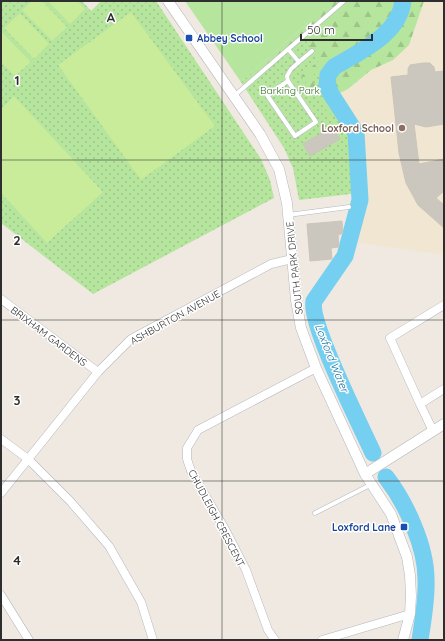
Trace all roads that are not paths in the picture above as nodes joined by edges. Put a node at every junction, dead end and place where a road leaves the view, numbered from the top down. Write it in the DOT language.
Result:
graph roads {
  1 [pos="168,1"];
  2 [pos="344,1"];
  3 [pos="288,49"];
  4 [pos="312,51"];
  5 [pos="299,62"];
  6 [pos="288,80"];
  7 [pos="234,96"];
  8 [pos="349,207"];
  9 [pos="288,215"];
  10 [pos="292,259"];
  11 [pos="1,299"];
  12 [pos="444,305"];
  13 [pos="316,368"];
  14 [pos="98,372"];
  15 [pos="444,389"];
  16 [pos="420,404"];
  17 [pos="444,424"];
  18 [pos="433,431"];
  19 [pos="1,439"];
  20 [pos="28,459"];
  21 [pos="365,474"];
  22 [pos="372,484"];
  23 [pos="1,493"];
  24 [pos="315,513"];
  25 [pos="1,594"];
  26 [pos="410,614"];
  27 [pos="29,640"];
  28 [pos="153,640"];
  29 [pos="275,640"];
  30 [pos="322,640"];
  31 [pos="403,640"];
  1 -- 7 [label="street, SOUTH PARK DRIVE"];
  2 -- 3 [label="lane"];
  3 -- 5 [label="lane"];
  3 -- 7 [label="lane"];
  4 -- 5 [label="lane"];
  5 -- 6 [label="lane"];
  6 -- 6 [label="lane"];
  7 -- 9 [label="street, SOUTH PARK DRIVE"];
  8 -- 9 [label="lane"];
  9 -- 10 [label="street, SOUTH PARK DRIVE"];
  10 -- 13 [label="street, SOUTH PARK DRIVE"];
  10 -- 14 [label="street, ASHBURTON AVENUE"];
  11 -- 14 [label="street, BRIXHAM GARDENS"];
  12 -- 16 [label="street"];
  13 -- 21 [label="street, SOUTH PARK DRIVE"];
  13 -- 29 [label="street, CHUDLEIGH CRESCENT"];
  14 -- 20 [label="street, ASHBURTON AVENUE"];
  15 -- 16 [label="street"];
  16 -- 18 [label="street"];
  17 -- 18 [label="street"];
  18 -- 21 [label="street"];
  19 -- 20 [label="street"];
  20 -- 23 [label="street, ASHBURTON AVENUE"];
  20 -- 28 [label="street"];
  21 -- 22 [label="street, SOUTH PARK DRIVE"];
  22 -- 24 [label="lane"];
  22 -- 26 [label="street, SOUTH PARK DRIVE"];
  25 -- 27 [label="street"];
  26 -- 30 [label="street"];
  26 -- 31 [label="street, SOUTH PARK DRIVE"];
}
